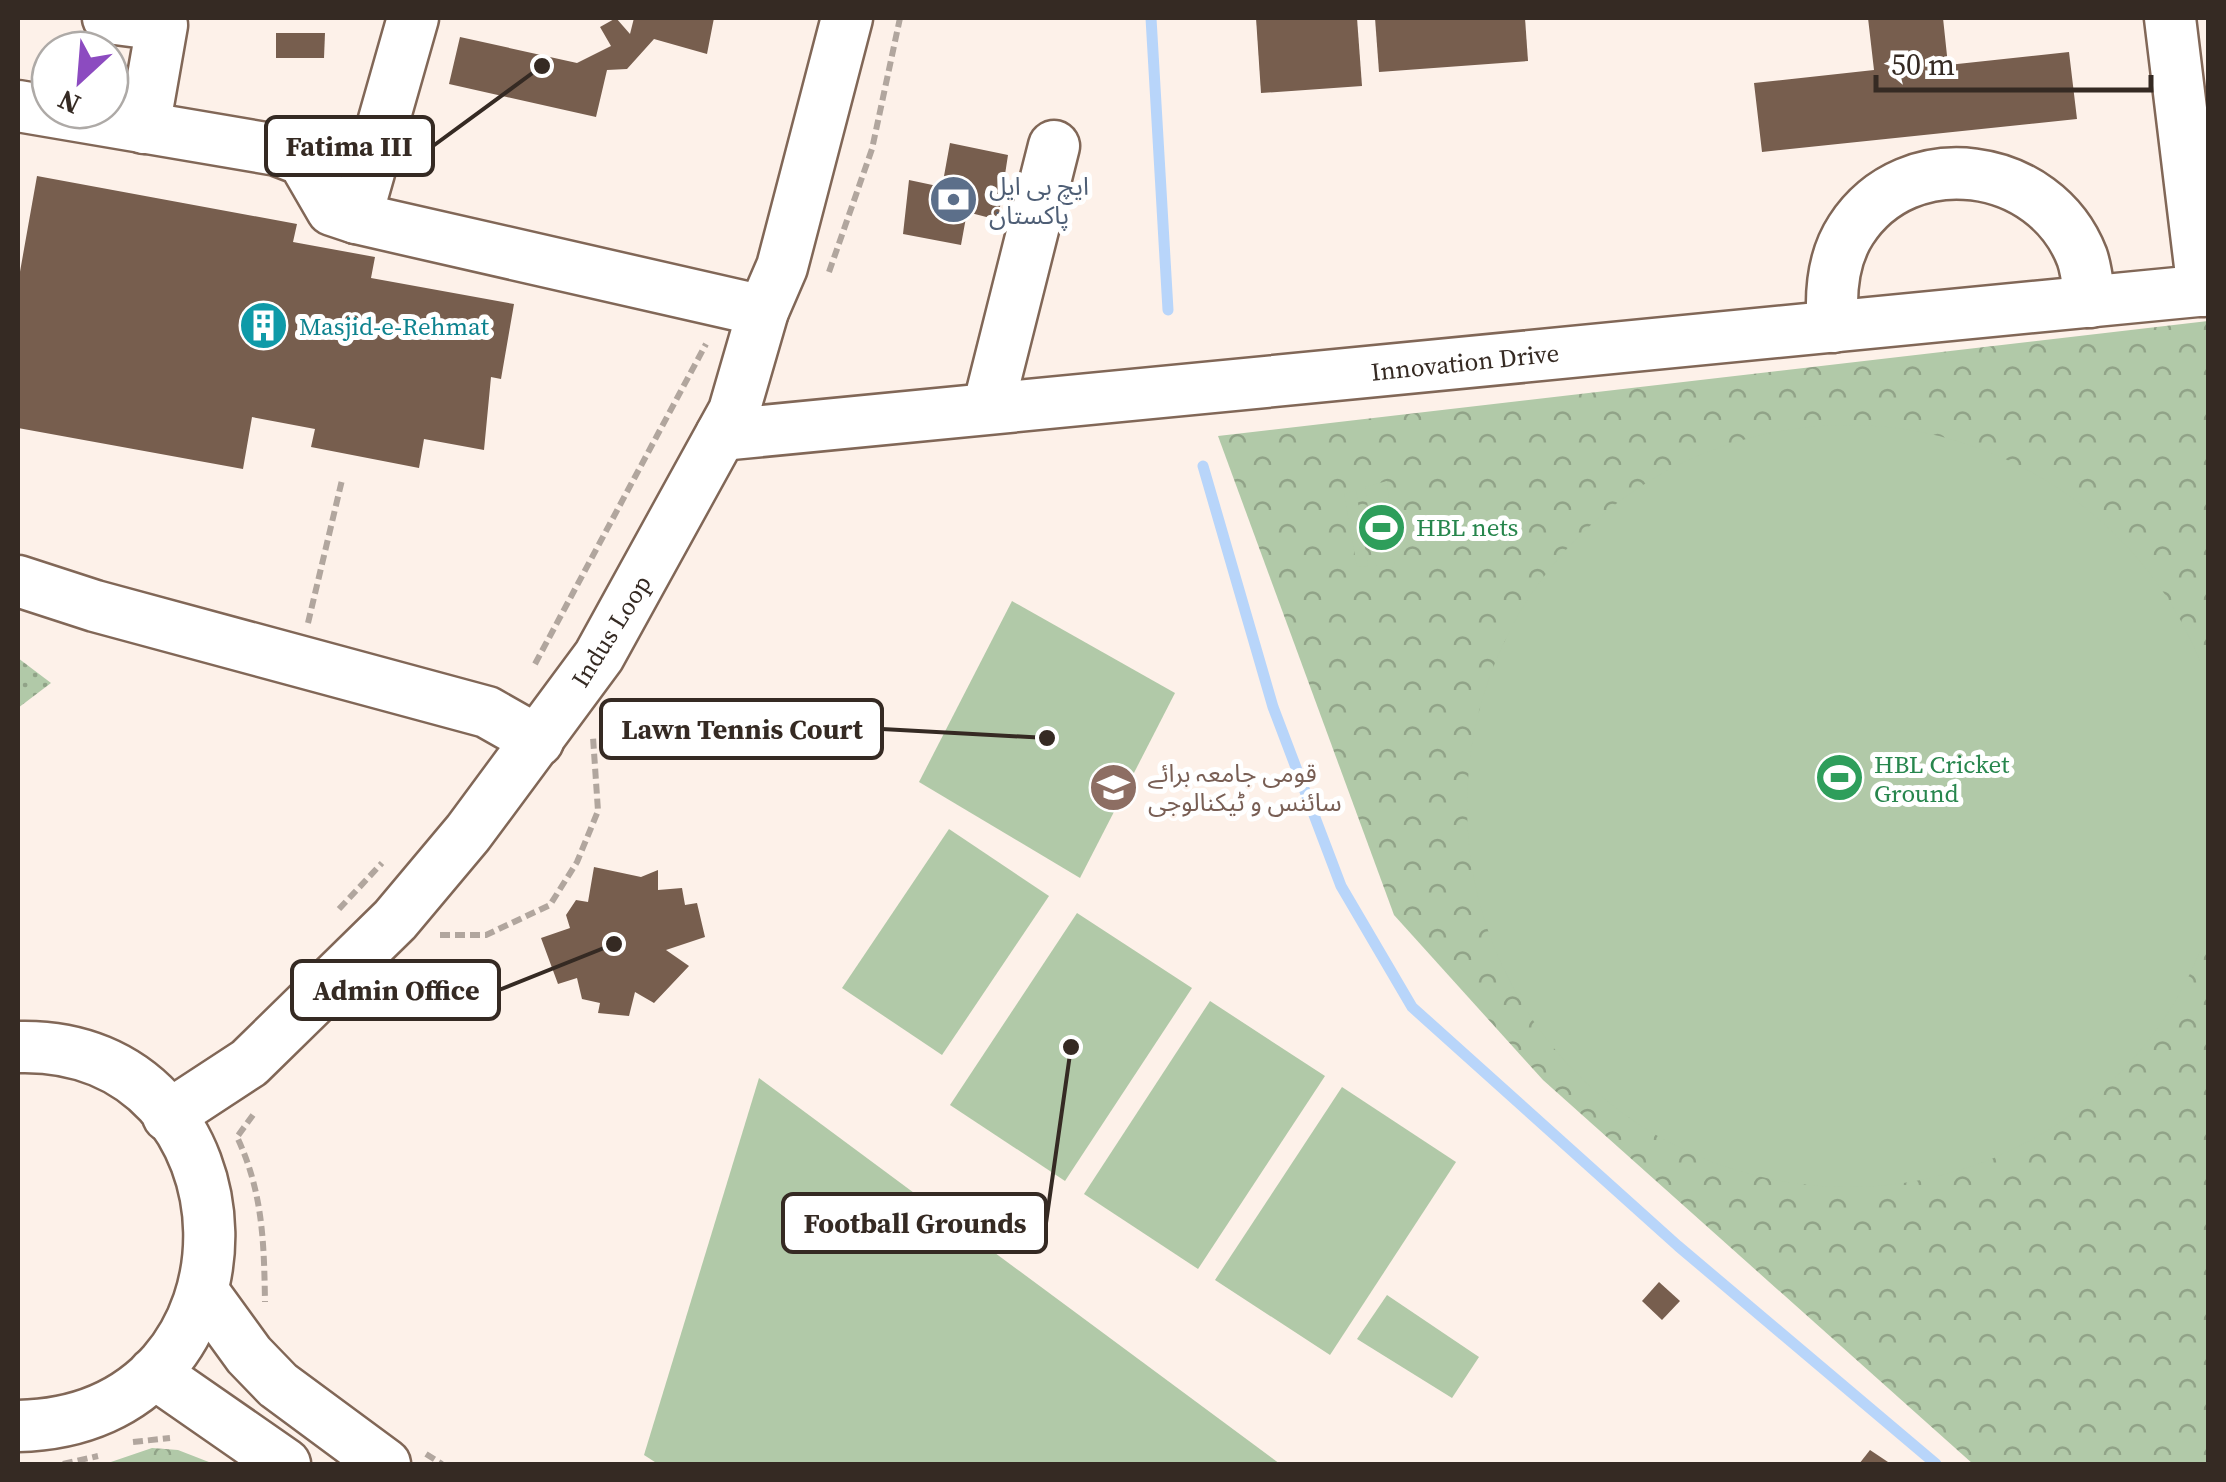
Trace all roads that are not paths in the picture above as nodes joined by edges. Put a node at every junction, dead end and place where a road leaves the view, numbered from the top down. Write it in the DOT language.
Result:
graph roads {
  1 [pos="108,18"];
  2 [pos="412,18"];
  3 [pos="847,18"];
  4 [pos="2170,18"];
  5 [pos="18,106"];
  6 [pos="144,128"];
  7 [pos="1054,146"];
  8 [pos="356,218"];
  9 [pos="2206,291"];
  10 [pos="2090,302"];
  11 [pos="744,309"];
  12 [pos="1833,327"];
  13 [pos="988,408"];
  14 [pos="721,435"];
  15 [pos="18,581"];
  16 [pos="542,736"];
  17 [pos="18,1047"];
  18 [pos="168,1116"];
  19 [pos="204,1293"];
  20 [pos="154,1372"];
  21 [pos="18,1426"];
  22 [pos="398,1454"];
  23 [pos="285,1464"];
  1 -- 6 [label="street"];
  2 -- 8 [label="street"];
  3 -- 11 [label="street, Indus Loop"];
  4 -- 9 [label="street"];
  5 -- 6 [label="street"];
  6 -- 8 [label="street"];
  7 -- 13 [label="street"];
  8 -- 11 [label="street"];
  9 -- 10 [label="street, Innovation Drive"];
  10 -- 12 [label="street, Innovation Drive"];
  10 -- 12 [label="street"];
  11 -- 14 [label="street, Indus Loop"];
  12 -- 13 [label="street, Innovation Drive"];
  13 -- 14 [label="street, Innovation Drive"];
  14 -- 16 [label="street, Indus Loop"];
  15 -- 16 [label="street"];
  16 -- 18 [label="street, Indus Loop"];
  17 -- 18 [label="street"];
  18 -- 19 [label="street"];
  19 -- 20 [label="street"];
  19 -- 22 [label="street"];
  20 -- 21 [label="street"];
  20 -- 23 [label="street"];
}
